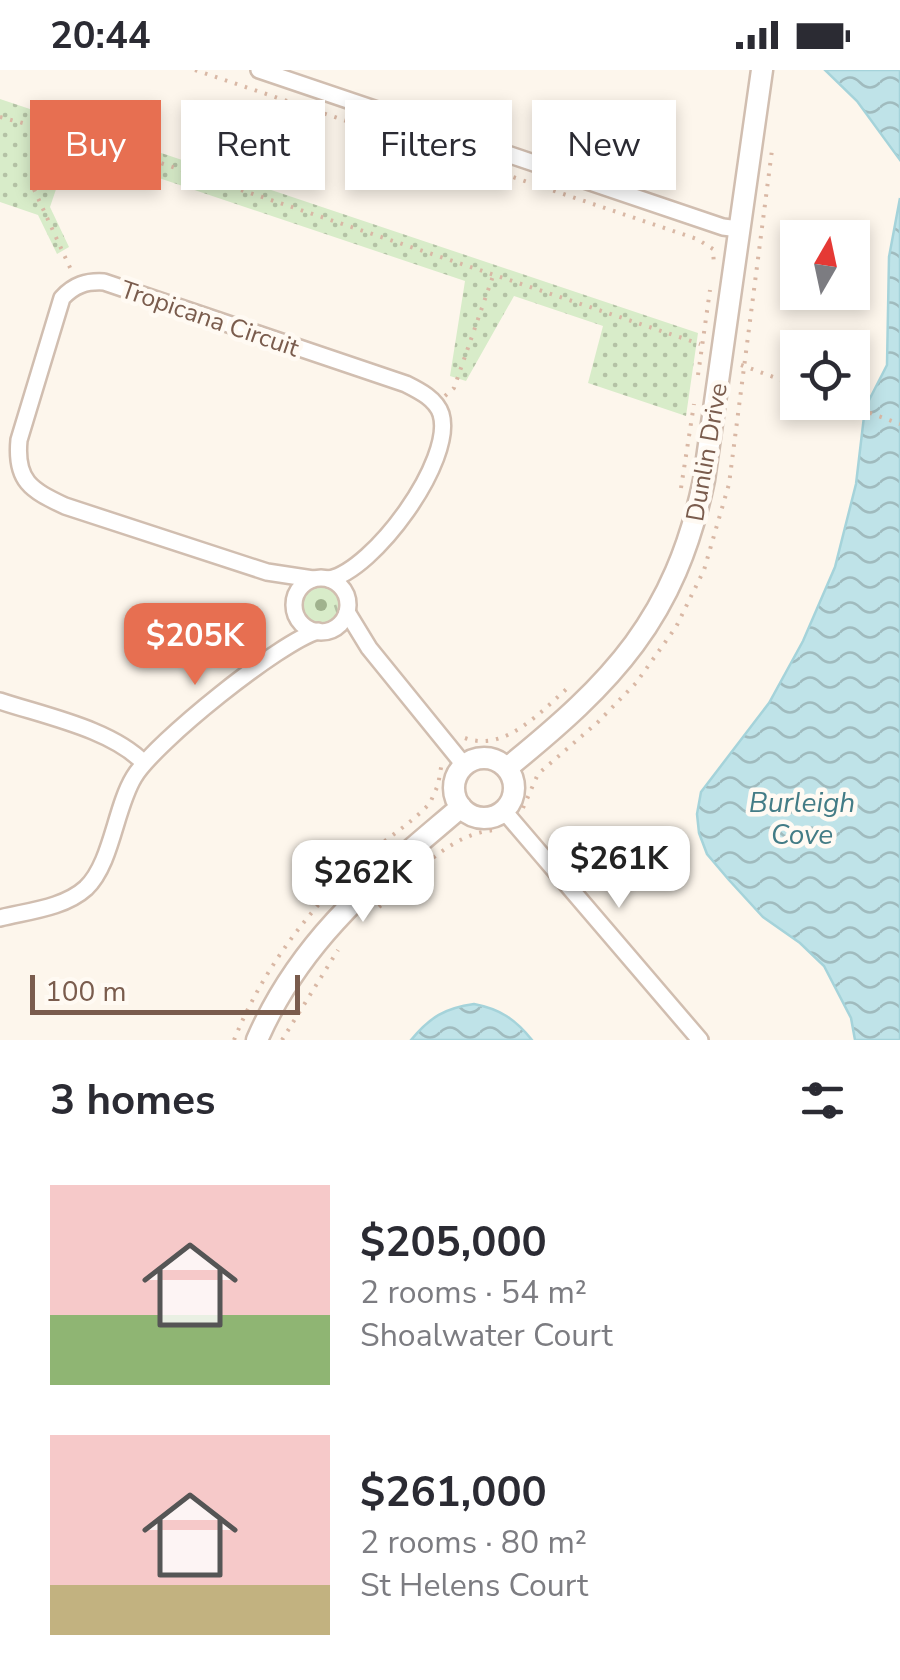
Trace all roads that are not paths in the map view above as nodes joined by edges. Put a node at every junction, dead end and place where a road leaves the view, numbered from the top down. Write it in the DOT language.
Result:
graph roads {
  1 [pos="259,70"];
  2 [pos="762,70"];
  3 [pos="739,230"];
  4 [pos="359,564"];
  5 [pos="267,572"];
  6 [pos="321,579"];
  7 [pos="347,605"];
  8 [pos="296,606"];
  9 [pos="324,631"];
  10 [pos="368,648"];
  11 [pos="278,650"];
  12 [pos="0,701"];
  13 [pos="144,762"];
  14 [pos="464,765"];
  15 [pos="507,768"];
  16 [pos="460,806"];
  17 [pos="505,822"];
  18 [pos="0,918"];
  19 [pos="257,1040"];
  20 [pos="700,1040"];
  1 -- 3 [label="street"];
  2 -- 3 [label="street, Dunlin Drive"];
  3 -- 15 [label="street, Dunlin Drive"];
  4 -- 5 [label="street, Tropicana Circuit"];
  4 -- 6 [label="street"];
  4 -- 7 [label="street"];
  5 -- 6 [label="street"];
  5 -- 8 [label="street"];
  6 -- 7 [label="street"];
  6 -- 8 [label="street"];
  7 -- 9 [label="street"];
  7 -- 10 [label="street"];
  8 -- 9 [label="street"];
  8 -- 11 [label="street"];
  9 -- 10 [label="street"];
  9 -- 11 [label="street"];
  10 -- 14 [label="street"];
  11 -- 13 [label="street"];
  12 -- 13 [label="street"];
  13 -- 18 [label="street"];
  14 -- 15 [label="street"];
  14 -- 16 [label="street"];
  15 -- 17 [label="street"];
  16 -- 17 [label="street"];
  16 -- 19 [label="street"];
  17 -- 20 [label="street"];
}
